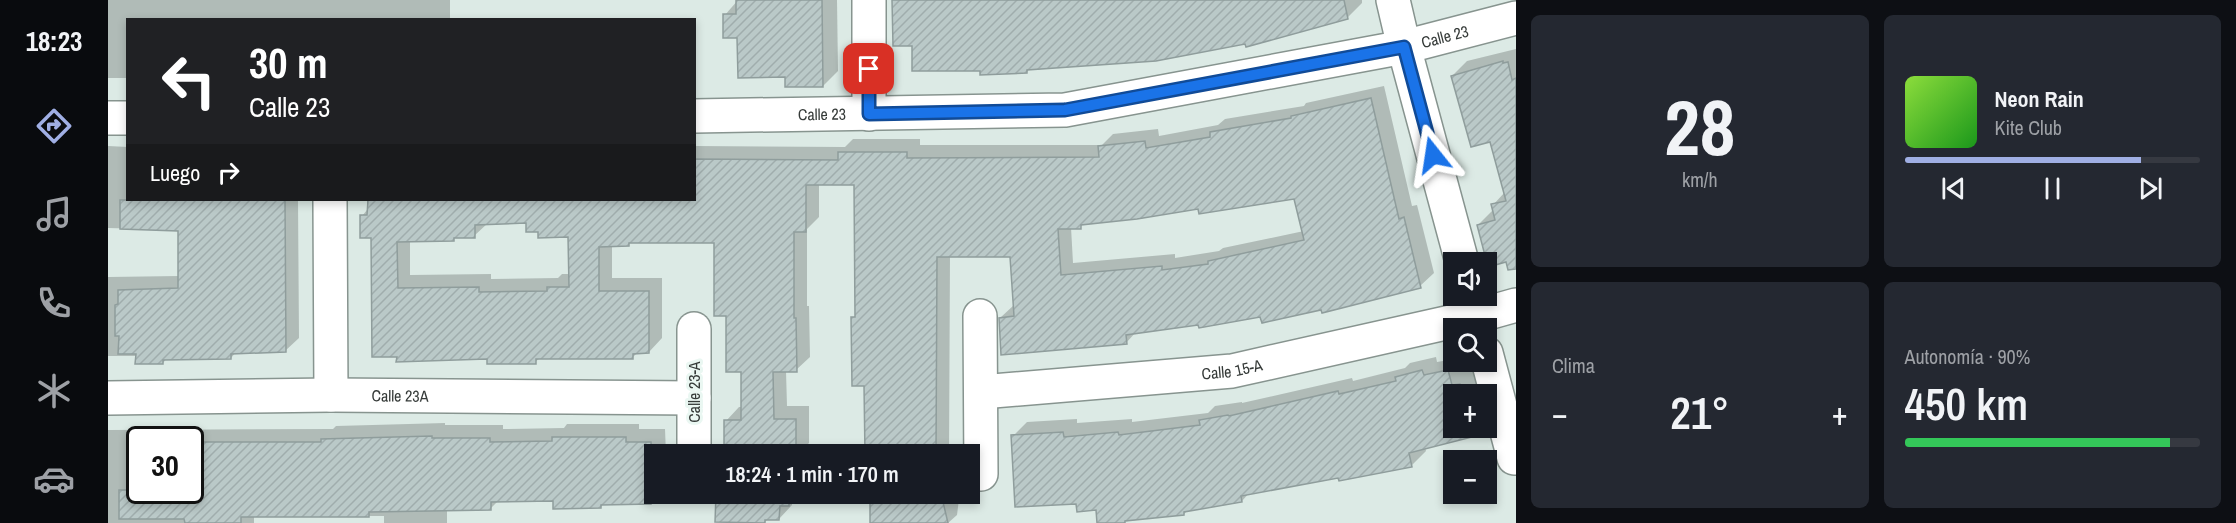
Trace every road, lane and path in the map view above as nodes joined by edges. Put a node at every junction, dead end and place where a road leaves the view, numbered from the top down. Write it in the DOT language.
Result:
graph roads {
  1 [pos="868,0"];
  2 [pos="1394,0"];
  3 [pos="1516,18"];
  4 [pos="1404,47"];
  5 [pos="869,114"];
  6 [pos="696,116"];
  7 [pos="108,118"];
  8 [pos="126,118"];
  9 [pos="330,201"];
  10 [pos="1459,252"];
  11 [pos="1516,305"];
  12 [pos="1476,313"];
  13 [pos="980,316"];
  14 [pos="694,329"];
  15 [pos="1491,372"];
  16 [pos="981,392"];
  17 [pos="331,395"];
  18 [pos="108,398"];
  19 [pos="694,398"];
  20 [pos="694,444"];
  21 [pos="1514,458"];
  22 [pos="981,474"];
  1 -- 5 [label="street"];
  2 -- 4 [label="street"];
  3 -- 4 [label="street, Calle 23"];
  4 -- 5 [label="street, Calle 23"];
  4 -- 10 [label="street"];
  5 -- 6 [label="street, Calle 23"];
  7 -- 8 [label="street"];
  9 -- 17 [label="street"];
  11 -- 12 [label="street, Calle 15-A"];
  12 -- 16 [label="street, Calle 15-A"];
  13 -- 16 [label="street"];
  14 -- 19 [label="street, Calle 23-A"];
  15 -- 21 [label="street"];
  16 -- 22 [label="street"];
  17 -- 18 [label="street, Calle 23A"];
  17 -- 19 [label="street, Calle 23A"];
  19 -- 20 [label="street, Calle 23-A"];
}
